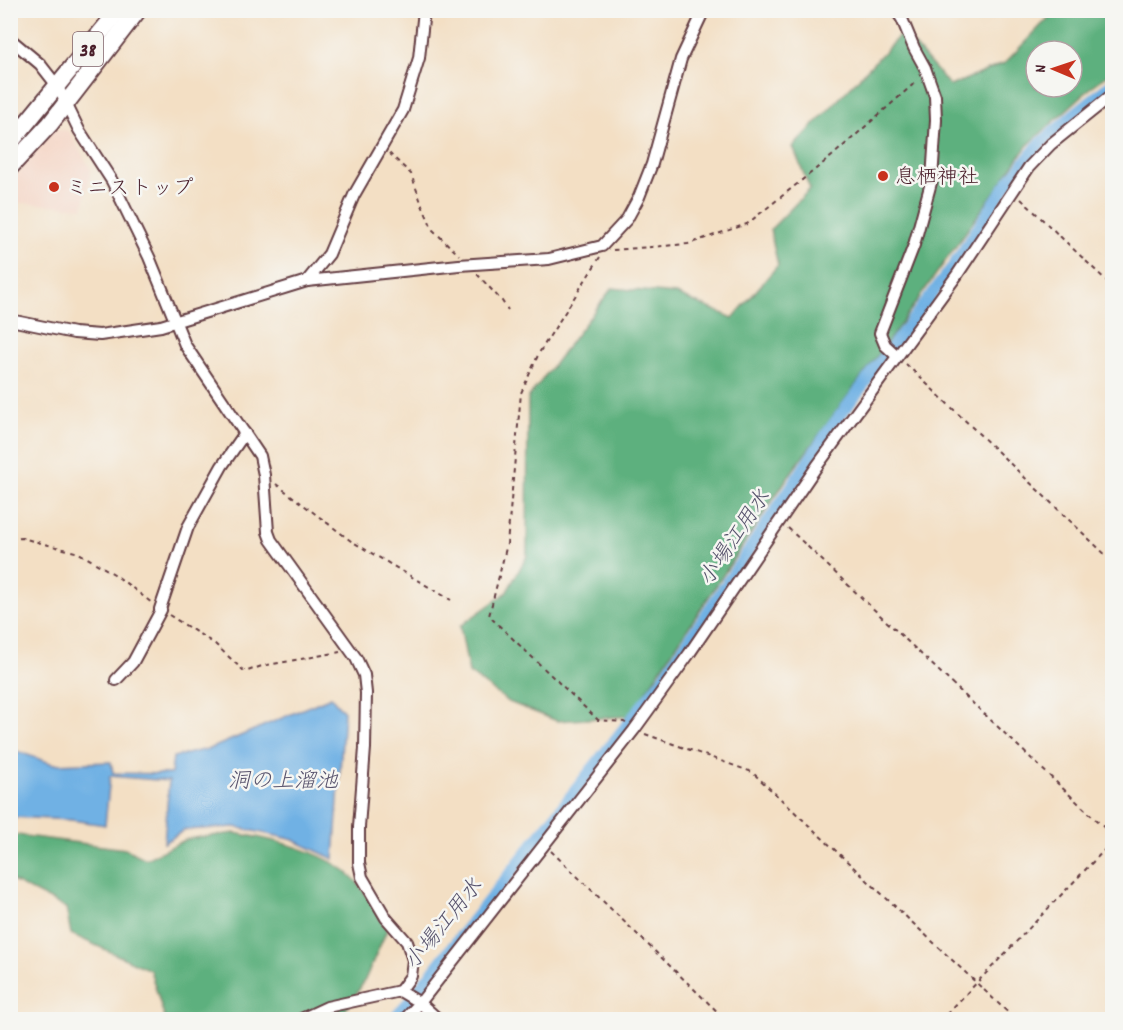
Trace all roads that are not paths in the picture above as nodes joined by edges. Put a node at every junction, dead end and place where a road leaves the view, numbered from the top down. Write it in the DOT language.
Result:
graph roads {
  1 [pos="118,10"];
  2 [pos="138,10"];
  3 [pos="424,10"];
  4 [pos="704,10"];
  5 [pos="896,10"];
  6 [pos="10,39"];
  7 [pos="58,87"];
  8 [pos="1113,95"];
  9 [pos="65,104"];
  10 [pos="10,143"];
  11 [pos="10,167"];
  12 [pos="307,281"];
  13 [pos="10,320"];
  14 [pos="174,321"];
  15 [pos="892,351"];
  16 [pos="245,433"];
  17 [pos="116,680"];
  18 [pos="411,998"];
  19 [pos="299,1020"];
  20 [pos="404,1020"];
  21 [pos="439,1020"];
  1 -- 7 [label="main road, 38"];
  2 -- 9 [label="main road, 38"];
  3 -- 12 [label="street"];
  4 -- 12 [label="street"];
  5 -- 15 [label="street"];
  6 -- 7 [label="street"];
  7 -- 9 [label="street"];
  7 -- 10 [label="main road, 38"];
  8 -- 15 [label="street"];
  9 -- 11 [label="main road, 38"];
  9 -- 14 [label="street"];
  12 -- 14 [label="street"];
  13 -- 14 [label="street"];
  14 -- 16 [label="street"];
  15 -- 18 [label="street"];
  16 -- 17 [label="street"];
  16 -- 18 [label="street"];
  18 -- 19 [label="street"];
  18 -- 20 [label="street"];
  18 -- 21 [label="street"];
}
